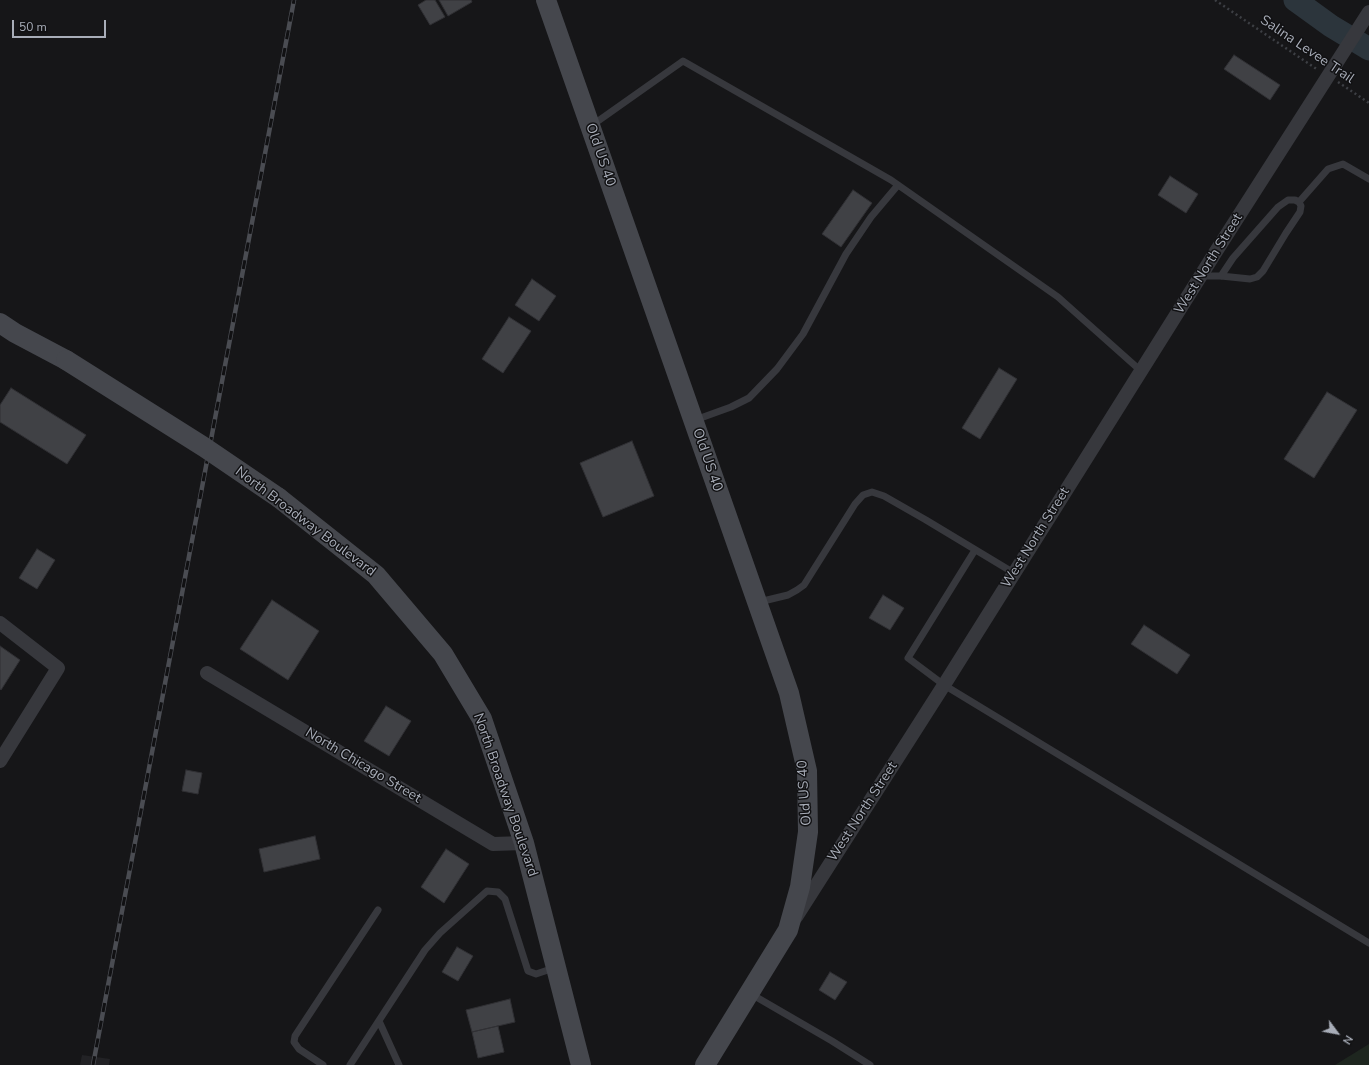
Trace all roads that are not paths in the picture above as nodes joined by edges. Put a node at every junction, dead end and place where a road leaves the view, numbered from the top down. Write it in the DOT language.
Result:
graph roads {
  1 [pos="546,0"];
  2 [pos="1369,12"];
  3 [pos="590,127"];
  4 [pos="1369,179"];
  5 [pos="898,185"];
  6 [pos="1299,202"];
  7 [pos="1201,276"];
  8 [pos="1221,276"];
  9 [pos="0,323"];
  10 [pos="1141,371"];
  11 [pos="694,421"];
  12 [pos="975,550"];
  13 [pos="1014,573"];
  14 [pos="757,603"];
  15 [pos="0,624"];
  16 [pos="207,673"];
  17 [pos="944,685"];
  18 [pos="0,761"];
  19 [pos="524,843"];
  20 [pos="378,910"];
  21 [pos="788,930"];
  22 [pos="1369,943"];
  23 [pos="556,968"];
  24 [pos="750,993"];
  25 [pos="379,1021"];
  26 [pos="323,1065"];
  27 [pos="350,1065"];
  28 [pos="399,1065"];
  29 [pos="581,1065"];
  30 [pos="705,1065"];
  31 [pos="870,1065"];
  1 -- 3 [label="street, Old US 40"];
  2 -- 7 [label="street, West North Street"];
  3 -- 5 [label="lane"];
  3 -- 11 [label="street, Old US 40"];
  4 -- 6 [label="lane"];
  5 -- 10 [label="lane"];
  5 -- 11 [label="lane"];
  6 -- 8 [label="lane"];
  6 -- 8 [label="lane"];
  7 -- 8 [label="lane"];
  7 -- 10 [label="street, West North Street"];
  9 -- 19 [label="street, North Broadway Boulevard, bridge"];
  10 -- 13 [label="street, West North Street"];
  11 -- 14 [label="street, Old US 40"];
  12 -- 13 [label="lane"];
  12 -- 14 [label="lane"];
  12 -- 17 [label="lane"];
  13 -- 17 [label="street, West North Street"];
  14 -- 21 [label="street, Old US 40"];
  15 -- 18 [label="street"];
  16 -- 19 [label="street, North Chicago Street"];
  17 -- 21 [label="street, West North Street"];
  17 -- 22 [label="lane"];
  19 -- 23 [label="street, North Broadway Boulevard"];
  20 -- 26 [label="lane"];
  21 -- 24 [label="street, West North Street"];
  23 -- 25 [label="lane"];
  23 -- 29 [label="street, North Broadway Boulevard"];
  24 -- 30 [label="street, West North Street"];
  24 -- 31 [label="lane"];
  25 -- 27 [label="lane"];
  25 -- 28 [label="lane"];
}
